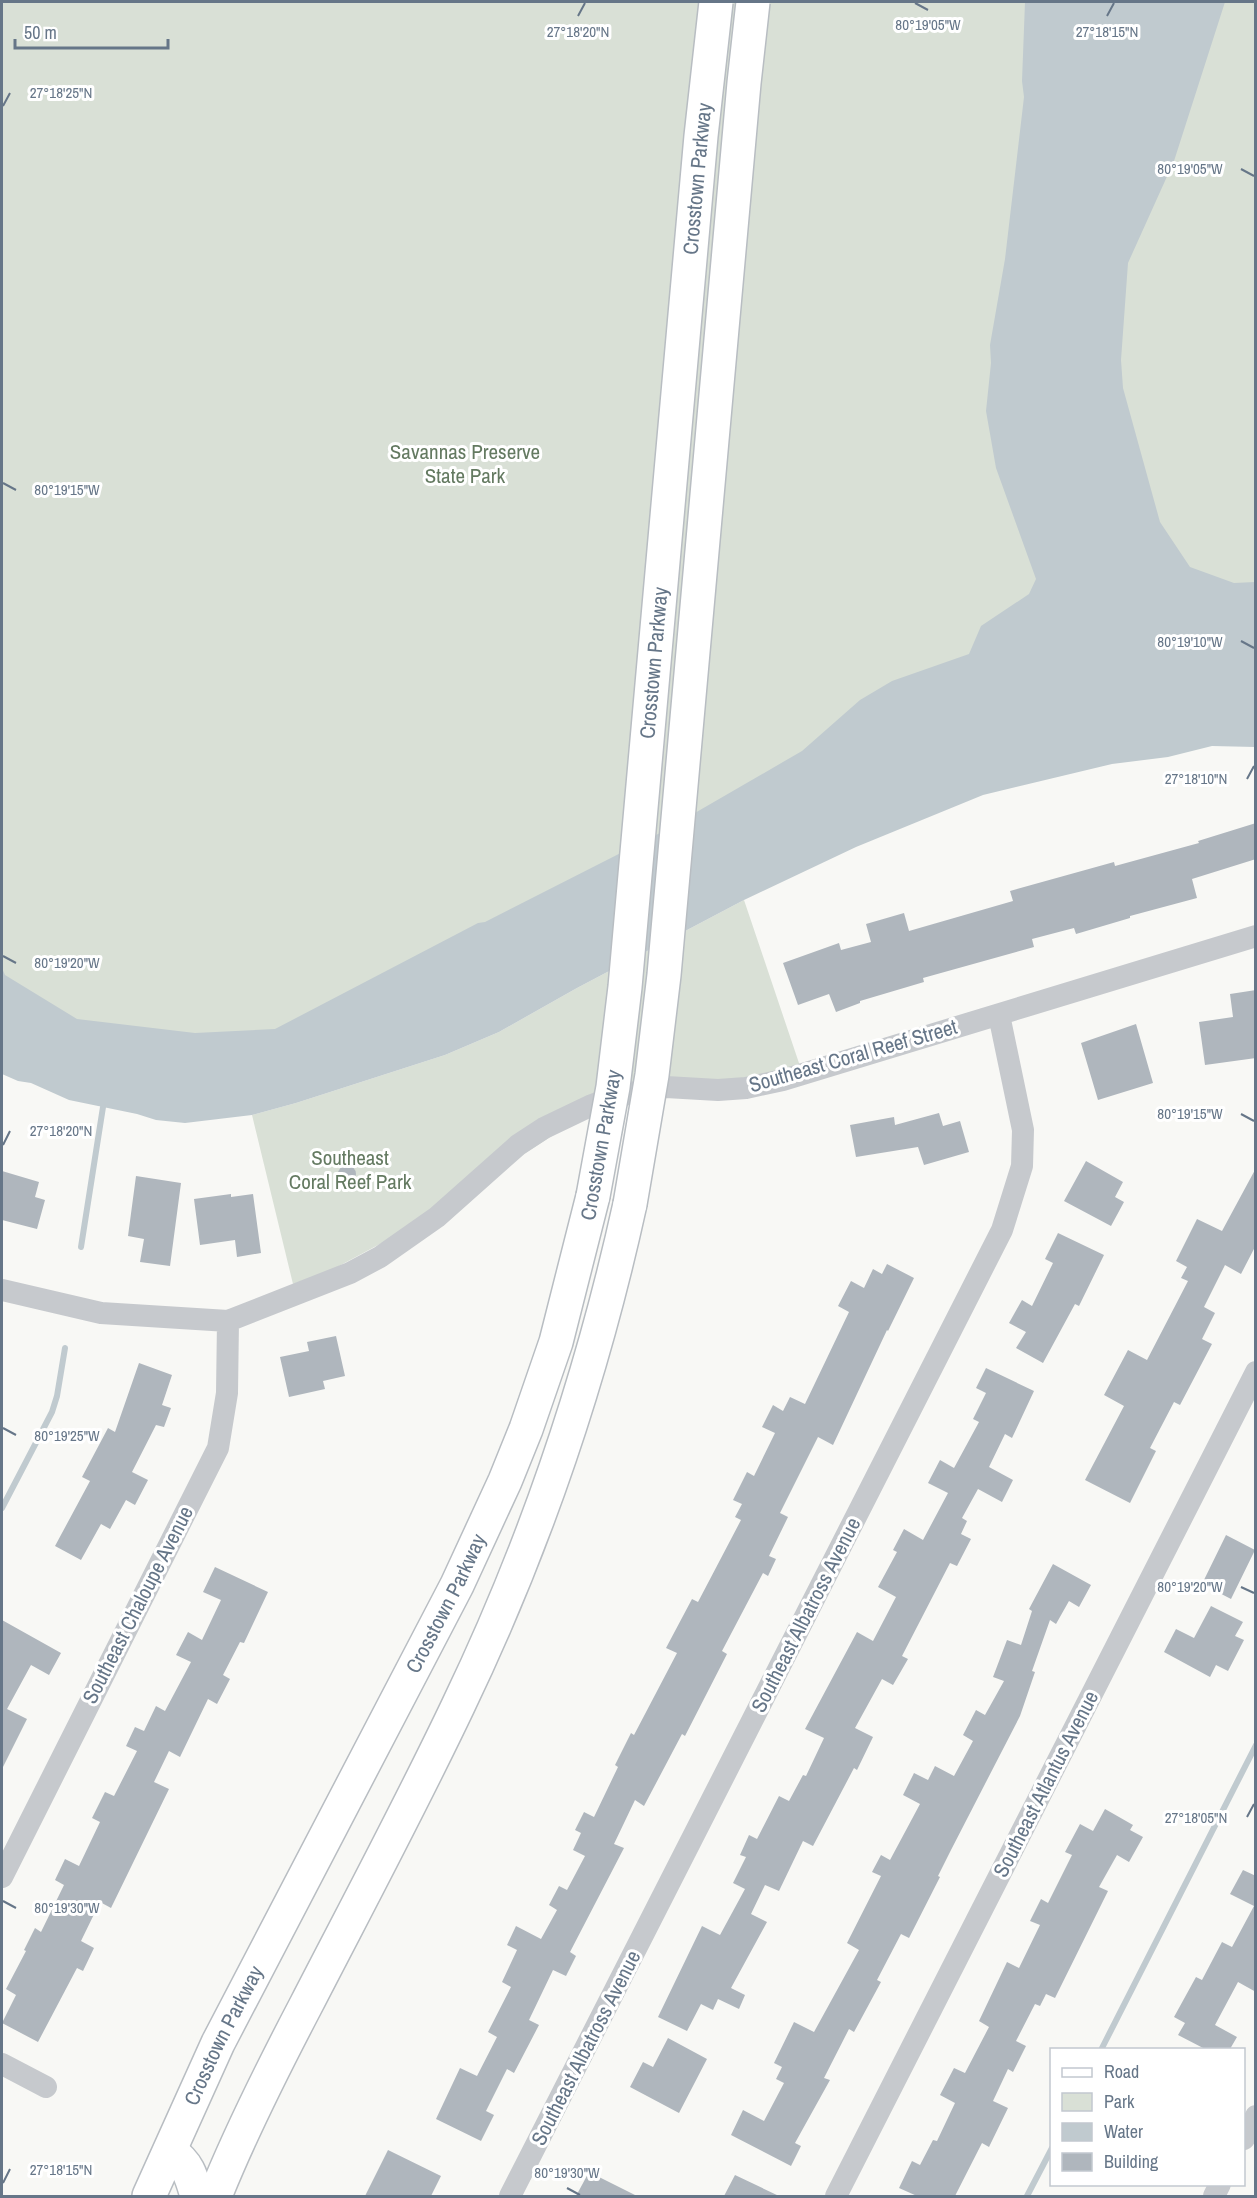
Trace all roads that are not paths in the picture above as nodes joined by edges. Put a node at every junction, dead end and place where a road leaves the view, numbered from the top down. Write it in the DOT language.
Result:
graph roads {
  1 [pos="716,2"];
  2 [pos="753,2"];
  3 [pos="1256,936"];
  4 [pos="999,1015"];
  5 [pos="2,1290"];
  6 [pos="228,1321"];
  7 [pos="1256,1372"];
  8 [pos="2,1877"];
  9 [pos="2,2064"];
  10 [pos="46,2087"];
  11 [pos="1256,2116"];
  12 [pos="1245,2137"];
  13 [pos="170,2151"];
  14 [pos="149,2196"];
  15 [pos="197,2196"];
  16 [pos="215,2196"];
  17 [pos="510,2196"];
  18 [pos="836,2196"];
  1 -- 13 [label="main road, Crosstown Parkway, bridge"];
  2 -- 16 [label="main road, Crosstown Parkway, bridge"];
  3 -- 4 [label="street, Southeast Coral Reef Street"];
  4 -- 6 [label="street, Southeast Coral Reef Street"];
  4 -- 17 [label="street, Southeast Albatross Avenue"];
  5 -- 6 [label="street, Southeast Coral Reef Street"];
  6 -- 8 [label="street, Southeast Chaloupe Avenue"];
  7 -- 18 [label="street, Southeast Atlantus Avenue"];
  9 -- 10 [label="street"];
  11 -- 12 [label="street"];
  13 -- 14 [label="main road, Crosstown Parkway"];
  13 -- 15 [label="main road"];
}
